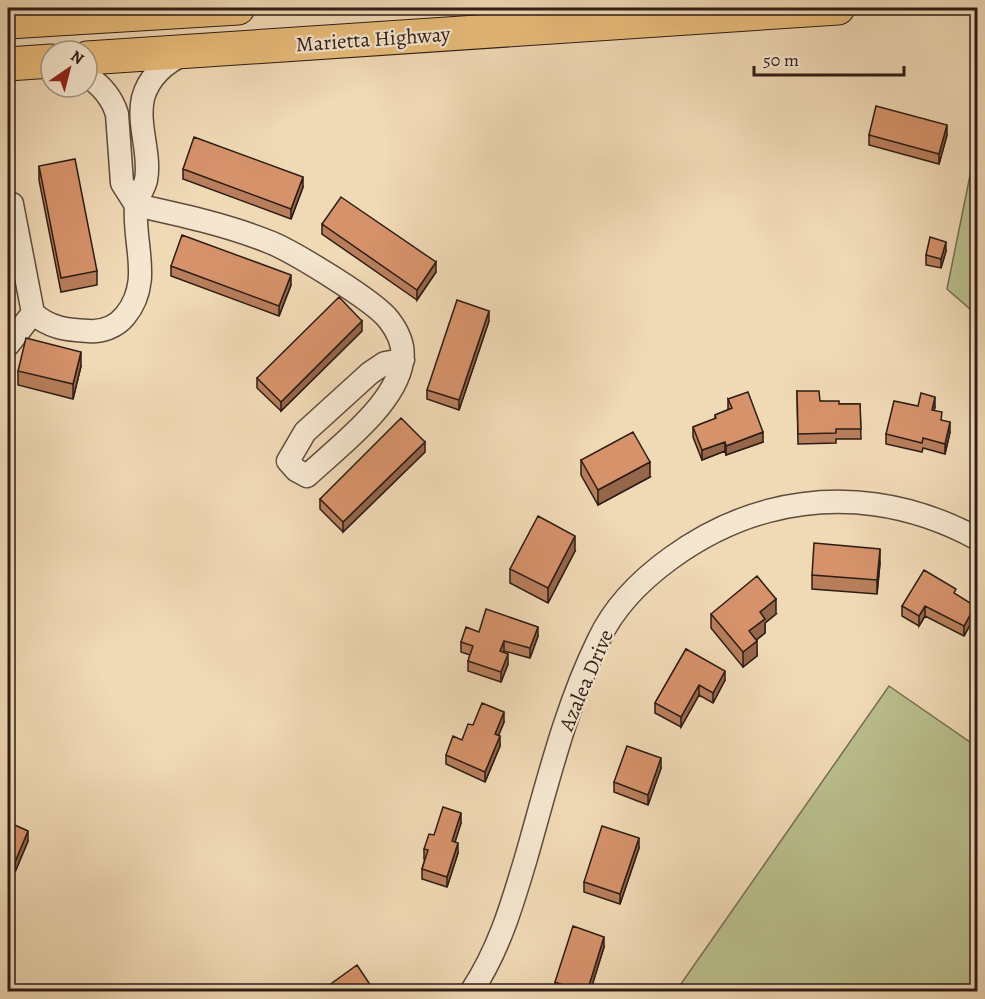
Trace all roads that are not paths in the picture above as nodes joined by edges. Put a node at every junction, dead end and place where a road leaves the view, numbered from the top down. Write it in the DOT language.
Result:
graph roads {
  1 [pos="238,8"];
  2 [pos="838,8"];
  3 [pos="158,10"];
  4 [pos="8,22"];
  5 [pos="189,51"];
  6 [pos="99,57"];
  7 [pos="39,62"];
  8 [pos="8,64"];
  9 [pos="99,86"];
  10 [pos="8,205"];
  11 [pos="136,205"];
  12 [pos="33,313"];
  13 [pos="8,345"];
  14 [pos="403,360"];
  15 [pos="978,539"];
  16 [pos="471,992"];
  1 -- 3 [label="highway"];
  2 -- 5 [label="highway, Marietta Highway"];
  3 -- 4 [label="highway"];
  5 -- 6 [label="highway, Marietta Highway"];
  5 -- 11 [label="street"];
  7 -- 8 [label="highway"];
  9 -- 11 [label="street"];
  10 -- 12 [label="street"];
  11 -- 12 [label="street"];
  11 -- 14 [label="street"];
  12 -- 13 [label="street"];
  14 -- 14 [label="street"];
  15 -- 16 [label="street, Azalea Drive"];
}
